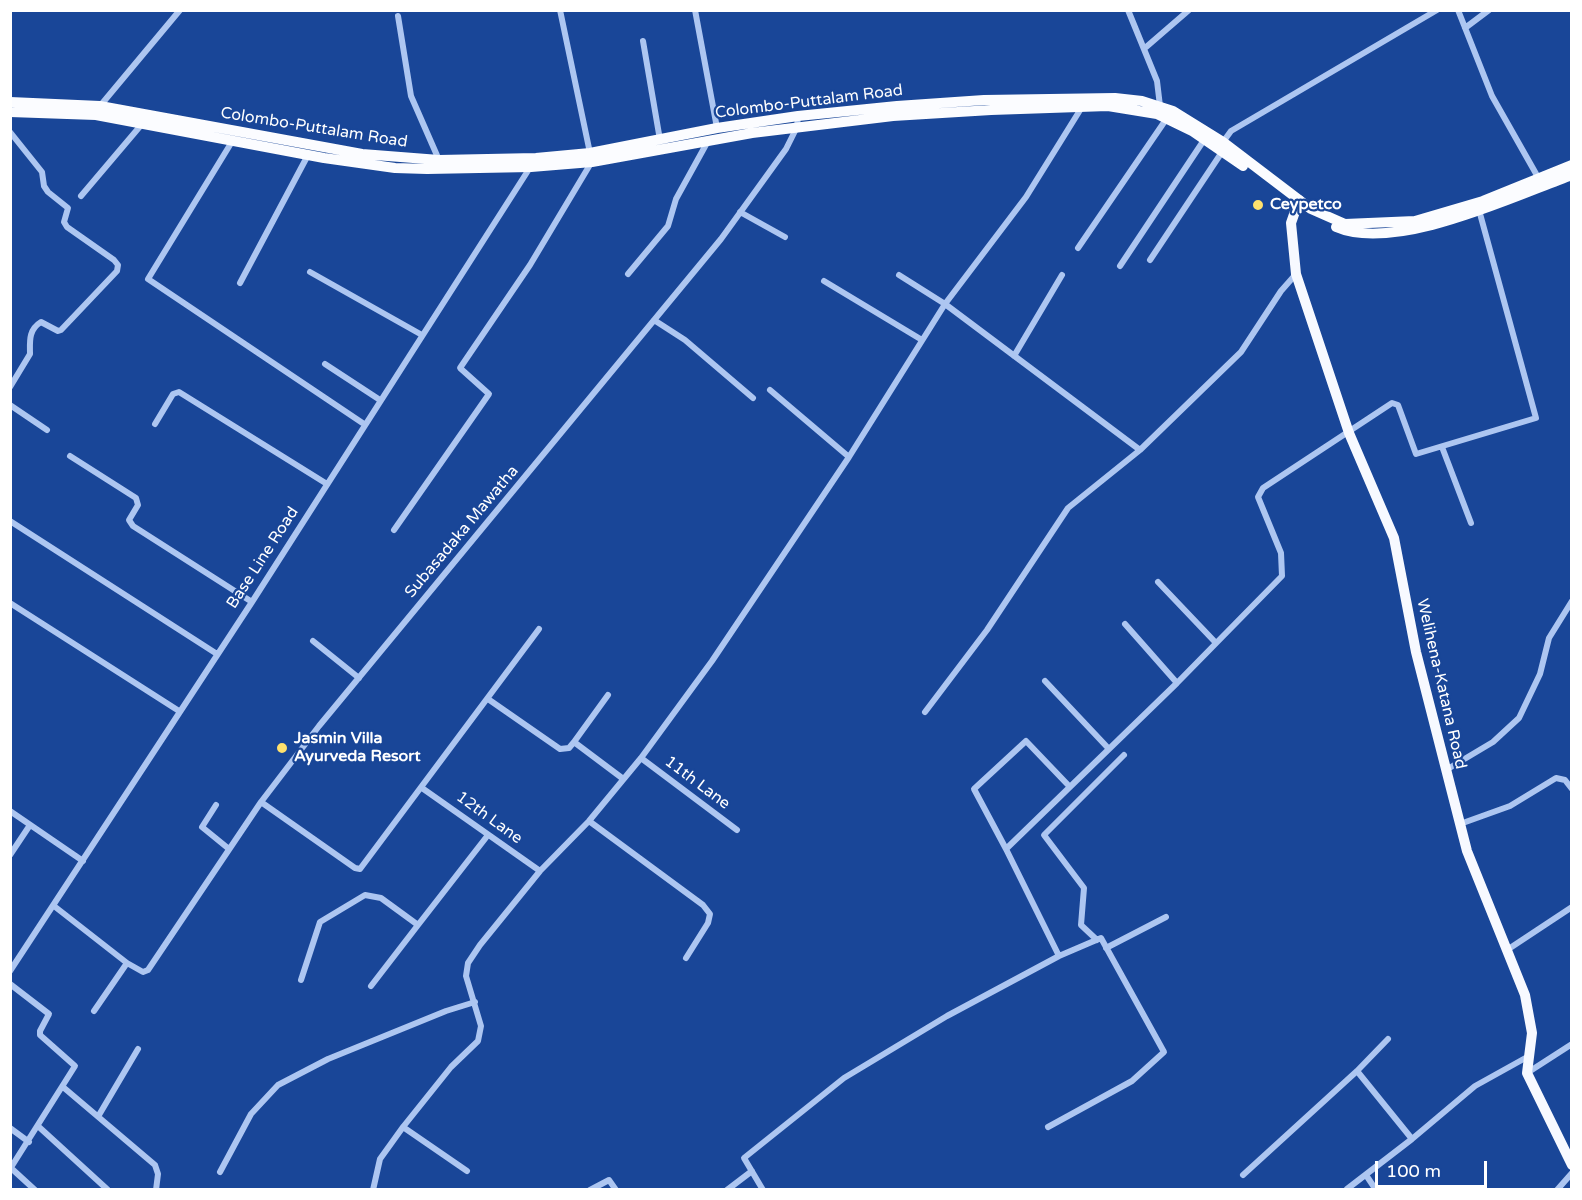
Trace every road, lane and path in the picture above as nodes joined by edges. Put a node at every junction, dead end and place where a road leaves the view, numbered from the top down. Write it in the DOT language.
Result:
graph roads {
  1 [pos="180,10"];
  2 [pos="560,10"];
  3 [pos="695,10"];
  4 [pos="1128,10"];
  5 [pos="1189,10"];
  6 [pos="1437,10"];
  7 [pos="1458,10"];
  8 [pos="1489,10"];
  9 [pos="398,16"];
  10 [pos="1465,28"];
  11 [pos="643,41"];
  12 [pos="1145,48"];
  13 [pos="10,102"];
  14 [pos="1082,107"];
  15 [pos="98,110"];
  16 [pos="10,112"];
  17 [pos="1162,113"];
  18 [pos="798,116"];
  19 [pos="142,124"];
  20 [pos="797,127"];
  21 [pos="714,128"];
  22 [pos="10,132"];
  23 [pos="233,140"];
  24 [pos="660,140"];
  25 [pos="1204,140"];
  26 [pos="708,141"];
  27 [pos="1222,147"];
  28 [pos="308,155"];
  29 [pos="591,158"];
  30 [pos="439,160"];
  31 [pos="533,162"];
  32 [pos="1572,165"];
  33 [pos="1572,175"];
  34 [pos="1539,179"];
  35 [pos="81,196"];
  36 [pos="1298,202"];
  37 [pos="1479,210"];
  38 [pos="740,212"];
  39 [pos="785,237"];
  40 [pos="1078,248"];
  41 [pos="1150,260"];
  42 [pos="1120,266"];
  43 [pos="309,272"];
  44 [pos="628,274"];
  45 [pos="1296,274"];
  46 [pos="899,275"];
  47 [pos="1062,275"];
  48 [pos="824,281"];
  49 [pos="240,283"];
  50 [pos="945,304"];
  51 [pos="654,320"];
  52 [pos="422,335"];
  53 [pos="922,340"];
  54 [pos="1014,356"];
  55 [pos="325,364"];
  56 [pos="10,387"];
  57 [pos="770,390"];
  58 [pos="753,398"];
  59 [pos="380,400"];
  60 [pos="10,405"];
  61 [pos="155,424"];
  62 [pos="364,424"];
  63 [pos="46,430"];
  64 [pos="1349,433"];
  65 [pos="1442,447"];
  66 [pos="1140,450"];
  67 [pos="70,456"];
  68 [pos="849,457"];
  69 [pos="327,484"];
  70 [pos="10,521"];
  71 [pos="1471,523"];
  72 [pos="394,530"];
  73 [pos="1158,582"];
  74 [pos="1572,601"];
  75 [pos="252,602"];
  76 [pos="10,603"];
  77 [pos="1125,624"];
  78 [pos="539,629"];
  79 [pos="313,641"];
  80 [pos="1216,643"];
  81 [pos="217,654"];
  82 [pos="359,678"];
  83 [pos="1045,681"];
  84 [pos="1177,683"];
  85 [pos="608,695"];
  86 [pos="488,699"];
  87 [pos="179,711"];
  88 [pos="925,712"];
  89 [pos="574,742"];
  90 [pos="1109,749"];
  91 [pos="1124,755"];
  92 [pos="640,758"];
  93 [pos="1446,770"];
  94 [pos="622,778"];
  95 [pos="1070,787"];
  96 [pos="422,788"];
  97 [pos="1572,789"];
  98 [pos="261,802"];
  99 [pos="216,805"];
  100 [pos="10,811"];
  101 [pos="589,821"];
  102 [pos="1460,824"];
  103 [pos="30,825"];
  104 [pos="736,830"];
  105 [pos="488,835"];
  106 [pos="229,849"];
  107 [pos="1006,849"];
  108 [pos="10,855"];
  109 [pos="83,861"];
  110 [pos="540,871"];
  111 [pos="54,906"];
  112 [pos="1572,908"];
  113 [pos="1166,917"];
  114 [pos="418,925"];
  115 [pos="1097,940"];
  116 [pos="1106,948"];
  117 [pos="1507,950"];
  118 [pos="1059,956"];
  119 [pos="686,958"];
  120 [pos="127,963"];
  121 [pos="10,971"];
  122 [pos="301,980"];
  123 [pos="10,984"];
  124 [pos="371,986"];
  125 [pos="475,1002"];
  126 [pos="94,1011"];
  127 [pos="1388,1039"];
  128 [pos="1572,1044"];
  129 [pos="138,1049"];
  130 [pos="1529,1056"];
  131 [pos="1357,1071"];
  132 [pos="1527,1073"];
  133 [pos="63,1087"];
  134 [pos="99,1115"];
  135 [pos="39,1127"];
  136 [pos="403,1127"];
  137 [pos="1048,1127"];
  138 [pos="10,1128"];
  139 [pos="1412,1139"];
  140 [pos="28,1142"];
  141 [pos="1572,1165"];
  142 [pos="11,1169"];
  143 [pos="467,1171"];
  144 [pos="752,1171"];
  145 [pos="220,1172"];
  146 [pos="1572,1173"];
  147 [pos="1244,1175"];
  148 [pos="1366,1175"];
  149 [pos="376,1188"];
  150 [pos="1347,1189"];
  151 [pos="35,1190"];
  152 [pos="108,1190"];
  153 [pos="156,1190"];
  154 [pos="590,1190"];
  155 [pos="616,1190"];
  156 [pos="727,1190"];
  157 [pos="763,1190"];
  158 [pos="1376,1190"];
  159 [pos="1557,1190"];
  1 -- 15 [label="street"];
  2 -- 29 [label="street"];
  3 -- 21 [label="street"];
  4 -- 12 [label="street"];
  5 -- 12 [label="street"];
  6 -- 27 [label="street"];
  7 -- 10 [label="street"];
  8 -- 10 [label="street"];
  9 -- 30 [label="street"];
  10 -- 34 [label="street"];
  11 -- 24 [label="street"];
  12 -- 17 [label="street"];
  13 -- 15 [label="highway, Colombo-Puttalam Road"];
  14 -- 17 [label="highway, Colombo-Puttalam Road"];
  14 -- 20 [label="highway, Colombo-Puttalam Road"];
  14 -- 50 [label="street"];
  15 -- 16 [label="highway, Colombo-Puttalam Road"];
  15 -- 19 [label="highway, Colombo-Puttalam Road"];
  15 -- 30 [label="highway, Colombo-Puttalam Road"];
  17 -- 18 [label="highway, Colombo-Puttalam Road"];
  17 -- 25 [label="highway, Colombo-Puttalam Road"];
  17 -- 27 [label="highway, Colombo-Puttalam Road"];
  17 -- 40 [label="street"];
  18 -- 20 [label="street, Subasadaka Mawatha"];
  18 -- 21 [label="highway, Colombo-Puttalam Road"];
  19 -- 23 [label="highway, Colombo-Puttalam Road"];
  19 -- 35 [label="street"];
  20 -- 26 [label="highway, Colombo-Puttalam Road"];
  20 -- 38 [label="street, Subasadaka Mawatha"];
  21 -- 24 [label="highway, Colombo-Puttalam Road"];
  21 -- 26 [label="street"];
  22 -- 56 [label="street"];
  23 -- 28 [label="highway, Colombo-Puttalam Road"];
  23 -- 62 [label="street"];
  24 -- 29 [label="highway, Colombo-Puttalam Road"];
  25 -- 27 [label="highway, Colombo-Puttalam Road"];
  25 -- 42 [label="street"];
  26 -- 29 [label="highway, Colombo-Puttalam Road"];
  26 -- 44 [label="street"];
  27 -- 36 [label="highway, Colombo-Puttalam Road"];
  27 -- 41 [label="street"];
  28 -- 31 [label="highway, Colombo-Puttalam Road"];
  28 -- 49 [label="street"];
  29 -- 31 [label="highway, Colombo-Puttalam Road"];
  29 -- 72 [label="street"];
  30 -- 31 [label="highway, Colombo-Puttalam Road"];
  31 -- 52 [label="street, Base Line Road"];
  32 -- 34 [label="highway, Colombo-Puttalam Road"];
  33 -- 37 [label="highway, Colombo-Puttalam Road"];
  34 -- 36 [label="highway, Colombo-Puttalam Road"];
  36 -- 37 [label="highway, Colombo-Puttalam Road"];
  36 -- 45 [label="main road, Welihena-Katana Road"];
  37 -- 65 [label="street"];
  38 -- 39 [label="street"];
  38 -- 51 [label="street, Subasadaka Mawatha"];
  43 -- 52 [label="street"];
  45 -- 64 [label="main road, Welihena-Katana Road"];
  45 -- 66 [label="street"];
  46 -- 50 [label="street"];
  47 -- 54 [label="street"];
  48 -- 53 [label="street"];
  50 -- 53 [label="street"];
  50 -- 54 [label="street"];
  51 -- 58 [label="street"];
  51 -- 82 [label="street, Subasadaka Mawatha"];
  52 -- 59 [label="street, Base Line Road"];
  53 -- 68 [label="street"];
  54 -- 66 [label="street"];
  55 -- 59 [label="street"];
  57 -- 68 [label="street"];
  59 -- 62 [label="street, Base Line Road"];
  60 -- 63 [label="street"];
  61 -- 69 [label="street"];
  62 -- 69 [label="street, Base Line Road"];
  64 -- 65 [label="street"];
  64 -- 80 [label="street"];
  64 -- 93 [label="main road, Welihena-Katana Road"];
  65 -- 71 [label="street"];
  66 -- 88 [label="street"];
  67 -- 75 [label="street"];
  68 -- 92 [label="street"];
  69 -- 75 [label="street, Base Line Road"];
  70 -- 81 [label="street"];
  73 -- 80 [label="street"];
  74 -- 93 [label="street"];
  75 -- 81 [label="street, Base Line Road"];
  76 -- 87 [label="street"];
  77 -- 84 [label="street"];
  78 -- 86 [label="street"];
  79 -- 82 [label="street"];
  80 -- 84 [label="street"];
  81 -- 87 [label="street, Base Line Road"];
  82 -- 98 [label="street, Subasadaka Mawatha"];
  83 -- 90 [label="street"];
  84 -- 90 [label="street"];
  85 -- 89 [label="street"];
  86 -- 89 [label="street"];
  86 -- 96 [label="street"];
  87 -- 109 [label="street, Base Line Road"];
  89 -- 94 [label="street"];
  90 -- 95 [label="street"];
  91 -- 115 [label="street"];
  92 -- 94 [label="street"];
  92 -- 104 [label="street, 11th Lane"];
  93 -- 102 [label="main road, Welihena-Katana Road"];
  94 -- 101 [label="street"];
  95 -- 107 [label="street"];
  95 -- 107 [label="street"];
  96 -- 98 [label="street"];
  96 -- 105 [label="street, 12th Lane"];
  97 -- 102 [label="street"];
  98 -- 106 [label="street, Subasadaka Mawatha"];
  99 -- 106 [label="street"];
  100 -- 103 [label="street"];
  101 -- 110 [label="street"];
  101 -- 119 [label="street"];
  102 -- 117 [label="main road, Welihena-Katana Road"];
  103 -- 108 [label="street"];
  103 -- 109 [label="street"];
  105 -- 110 [label="street, 12th Lane"];
  105 -- 114 [label="street"];
  106 -- 120 [label="street, Subasadaka Mawatha"];
  107 -- 118 [label="street"];
  109 -- 111 [label="street, Base Line Road"];
  110 -- 125 [label="street"];
  111 -- 120 [label="street"];
  111 -- 121 [label="street, Base Line Road"];
  112 -- 117 [label="street"];
  113 -- 116 [label="street"];
  114 -- 122 [label="street"];
  114 -- 124 [label="street"];
  115 -- 116 [label="street"];
  115 -- 118 [label="street"];
  116 -- 137 [label="street"];
  117 -- 130 [label="main road, Welihena-Katana Road"];
  118 -- 144 [label="street"];
  120 -- 126 [label="street"];
  123 -- 133 [label="street"];
  125 -- 136 [label="street"];
  125 -- 145 [label="street"];
  127 -- 131 [label="street"];
  128 -- 132 [label="street"];
  129 -- 134 [label="street"];
  130 -- 132 [label="main road, Welihena-Katana Road"];
  130 -- 139 [label="street"];
  131 -- 139 [label="street"];
  131 -- 147 [label="street"];
  132 -- 141 [label="main road"];
  133 -- 134 [label="street"];
  133 -- 135 [label="street"];
  134 -- 153 [label="street"];
  135 -- 140 [label="street"];
  135 -- 152 [label="street"];
  136 -- 143 [label="street"];
  136 -- 149 [label="street"];
  138 -- 140 [label="street"];
  139 -- 148 [label="street"];
  140 -- 142 [label="street"];
  142 -- 151 [label="street"];
  144 -- 156 [label="street"];
  144 -- 157 [label="street"];
  146 -- 159 [label="street"];
  148 -- 150 [label="street"];
  148 -- 158 [label="street"];
  154 -- 155 [label="street"];
}
